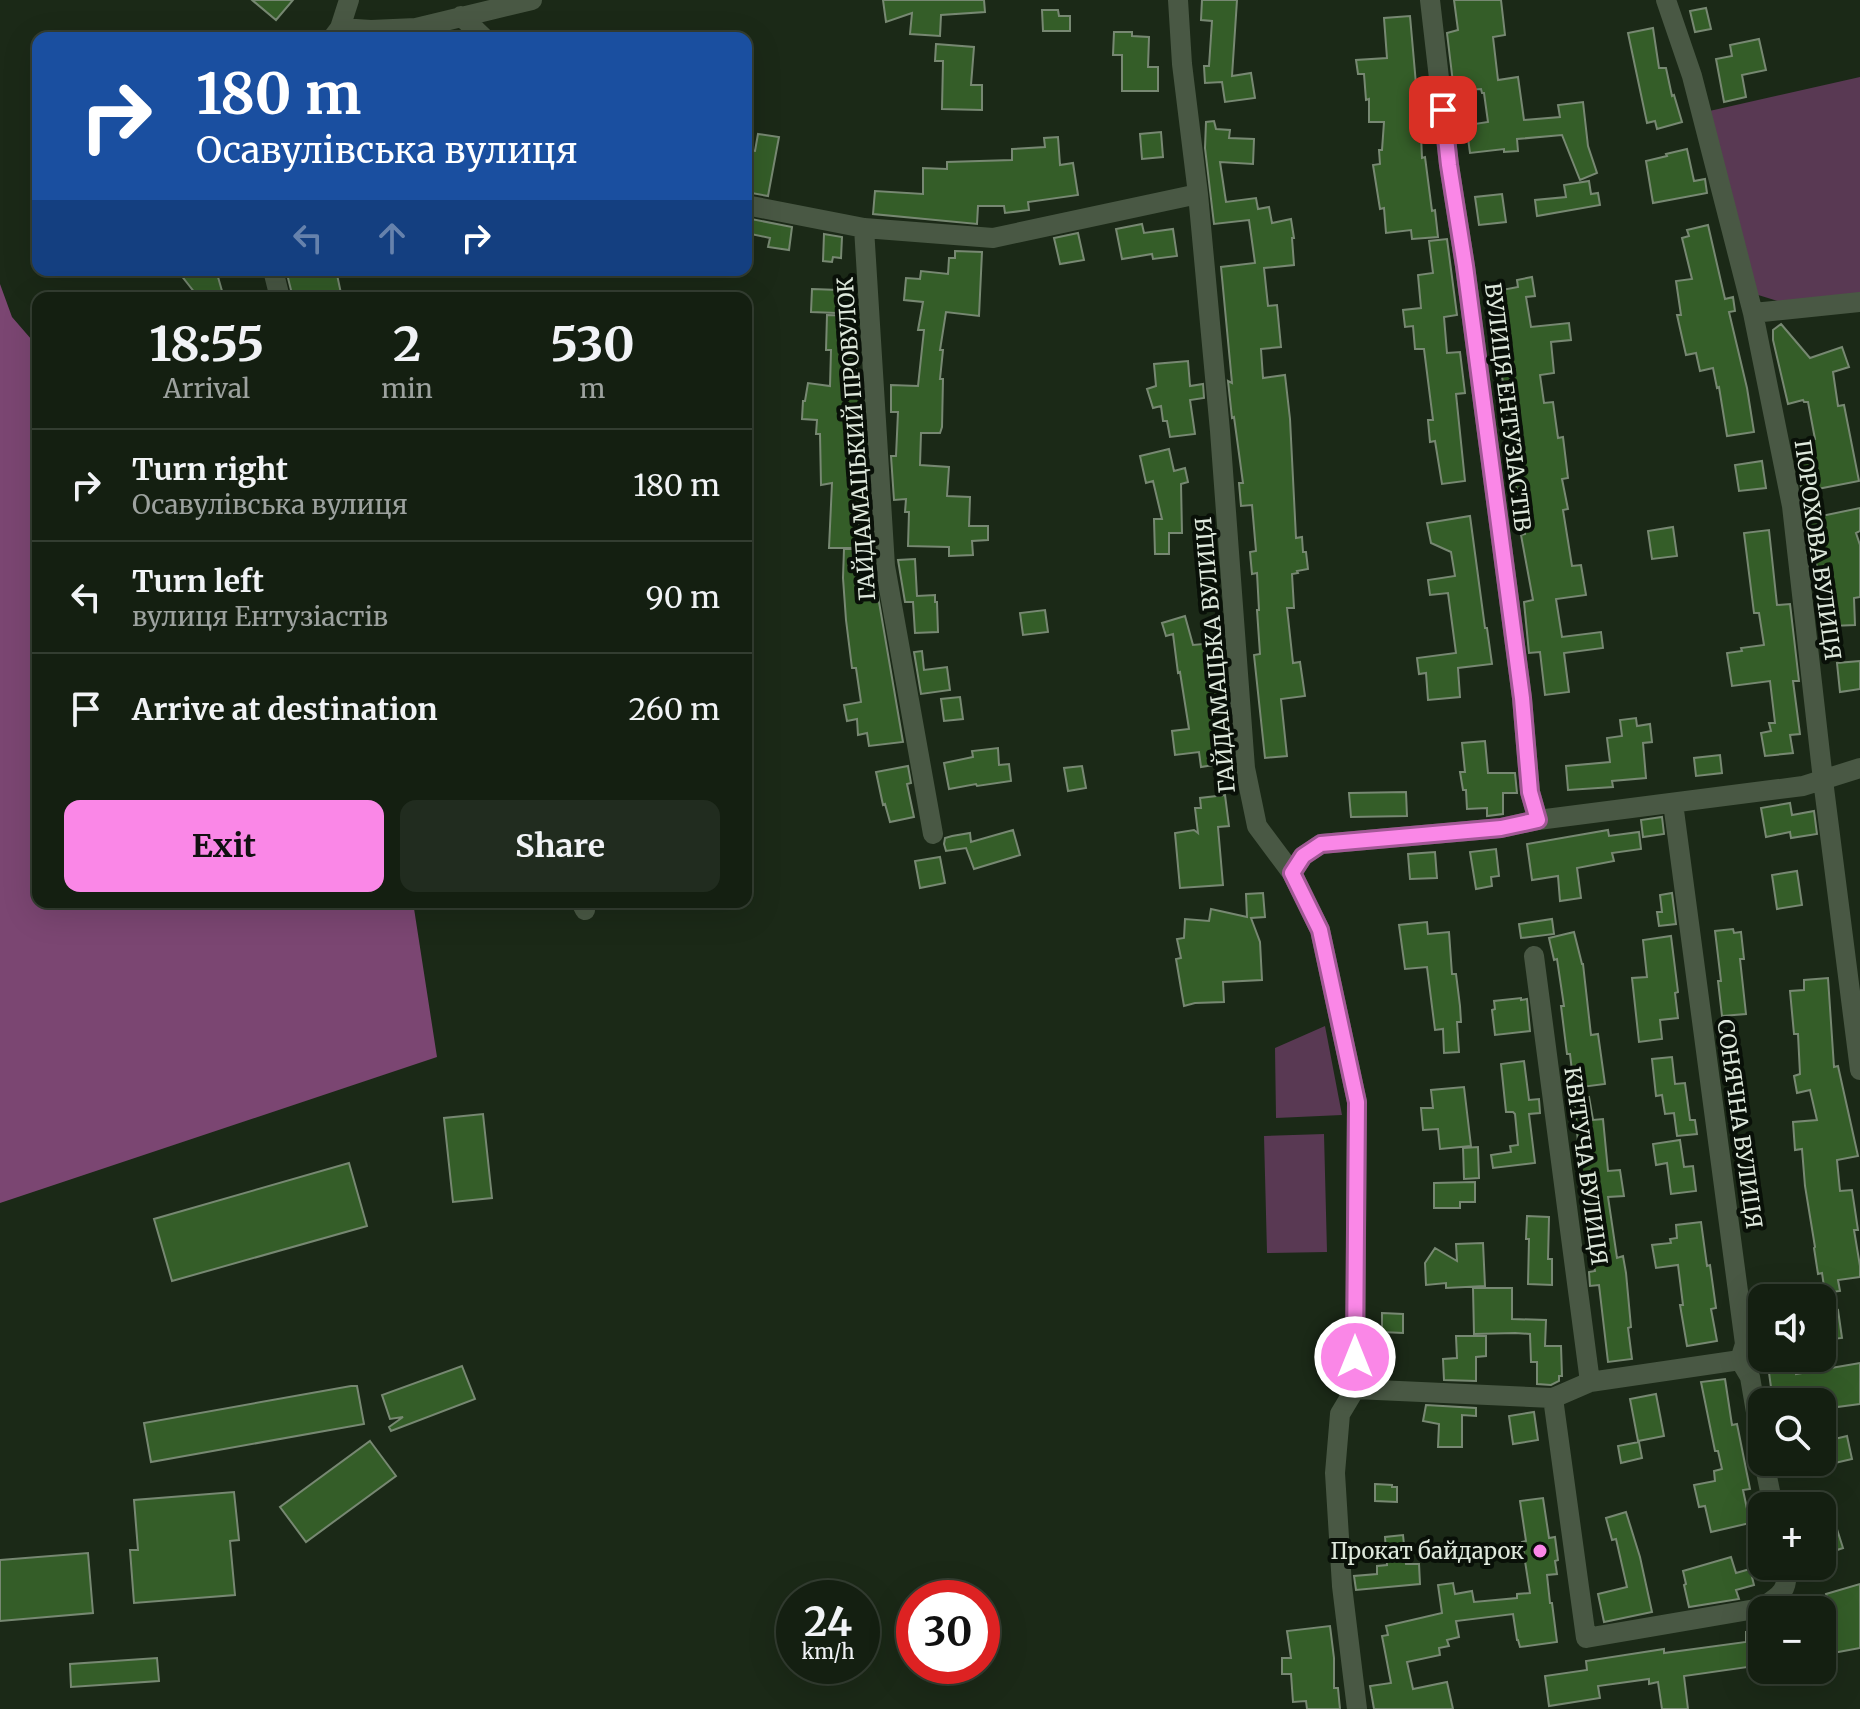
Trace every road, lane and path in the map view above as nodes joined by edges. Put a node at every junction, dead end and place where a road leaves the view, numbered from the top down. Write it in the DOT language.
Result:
graph roads {
  1 [pos="349,0"];
  2 [pos="532,0"];
  3 [pos="1178,0"];
  4 [pos="1430,0"];
  5 [pos="1666,0"];
  6 [pos="461,16"];
  7 [pos="336,32"];
  8 [pos="348,32"];
  9 [pos="478,32"];
  10 [pos="1198,194"];
  11 [pos="752,206"];
  12 [pos="864,228"];
  13 [pos="1860,302"];
  14 [pos="1753,313"];
  15 [pos="1860,768"];
  16 [pos="1823,780"];
  17 [pos="1673,803"];
  18 [pos="1538,820"];
  19 [pos="933,834"];
  20 [pos="1292,873"];
  21 [pos="1534,956"];
  22 [pos="1860,1070"];
  23 [pos="1740,1360"];
  24 [pos="1590,1382"];
  25 [pos="1752,1388"];
  26 [pos="1355,1389"];
  27 [pos="1553,1398"];
  28 [pos="1786,1580"];
  29 [pos="1357,1709"];
  1 -- 7 [label="street"];
  2 -- 6 [label="street"];
  3 -- 10 [label="street, ГАЙДАМАЦЬКА ВУЛИЦЯ"];
  4 -- 18 [label="street, ВУЛИЦЯ ЕНТУЗІАСТІВ"];
  5 -- 14 [label="street, ПОРОХОВА ВУЛИЦЯ"];
  6 -- 8 [label="street"];
  6 -- 9 [label="street"];
  10 -- 12 [label="street"];
  10 -- 20 [label="street, ГАЙДАМАЦЬКА ВУЛИЦЯ"];
  11 -- 12 [label="street"];
  12 -- 19 [label="street, ГАЙДАМАЦЬКИЙ ПРОВУЛОК"];
  13 -- 14 [label="street"];
  14 -- 16 [label="street, ПОРОХОВА ВУЛИЦЯ"];
  15 -- 16 [label="street"];
  16 -- 17 [label="street"];
  16 -- 22 [label="street, ПОРОХОВА ВУЛИЦЯ"];
  17 -- 18 [label="street"];
  17 -- 23 [label="street, СОНЯЧНА ВУЛИЦЯ"];
  18 -- 20 [label="street"];
  20 -- 26 [label="street, ГАЙДАМАЦЬКА ВУЛИЦЯ"];
  21 -- 24 [label="street, КВІТУЧА ВУЛИЦЯ"];
  23 -- 24 [label="street"];
  23 -- 25 [label="street, СОНЯЧНА ВУЛИЦЯ"];
  24 -- 27 [label="street"];
  26 -- 27 [label="street"];
  26 -- 29 [label="street, ГАЙДАМАЦЬКА ВУЛИЦЯ"];
  27 -- 28 [label="street"];
}
